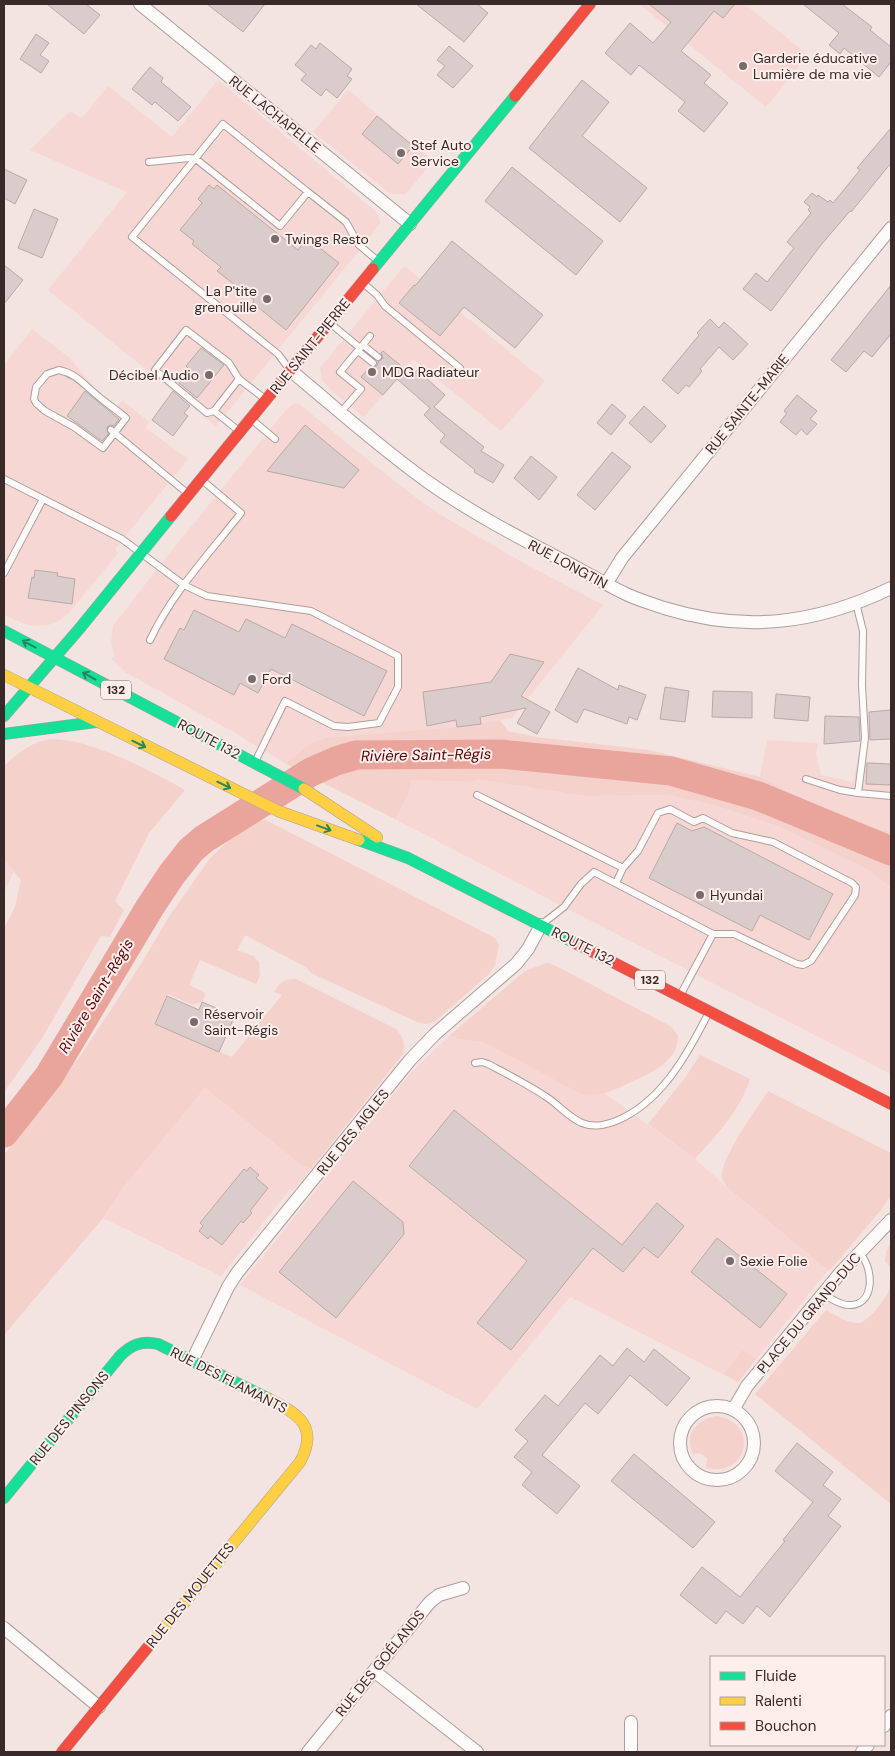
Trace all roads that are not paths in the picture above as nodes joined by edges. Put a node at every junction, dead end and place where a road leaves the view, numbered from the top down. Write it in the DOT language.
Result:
graph roads {
  1 [pos="140,4"];
  2 [pos="590,4"];
  3 [pos="196,159"];
  4 [pos="149,162"];
  5 [pos="308,192"];
  6 [pos="410,224"];
  7 [pos="891,228"];
  8 [pos="380,262"];
  9 [pos="362,283"];
  10 [pos="329,323"];
  11 [pos="370,336"];
  12 [pos="361,348"];
  13 [pos="378,357"];
  14 [pos="373,363"];
  15 [pos="460,368"];
  16 [pos="290,370"];
  17 [pos="239,379"];
  18 [pos="266,400"];
  19 [pos="214,411"];
  20 [pos="341,412"];
  21 [pos="251,418"];
  22 [pos="113,431"];
  23 [pos="240,432"];
  24 [pos="275,438"];
  25 [pos="4,479"];
  26 [pos="201,479"];
  27 [pos="189,494"];
  28 [pos="44,499"];
  29 [pos="140,553"];
  30 [pos="4,573"];
  31 [pos="606,584"];
  32 [pos="184,585"];
  33 [pos="891,588"];
  34 [pos="856,603"];
  35 [pos="4,631"];
  36 [pos="150,640"];
  37 [pos="54,657"];
  38 [pos="4,675"];
  39 [pos="28,688"];
  40 [pos="4,716"];
  41 [pos="96,722"];
  42 [pos="4,734"];
  43 [pos="254,763"];
  44 [pos="806,780"];
  45 [pos="858,793"];
  46 [pos="477,795"];
  47 [pos="891,796"];
  48 [pos="408,858"];
  49 [pos="623,868"];
  50 [pos="616,884"];
  51 [pos="541,925"];
  52 [pos="713,934"];
  53 [pos="680,996"];
  54 [pos="710,1011"];
  55 [pos="475,1063"];
  56 [pos="891,1104"];
  57 [pos="891,1220"];
  58 [pos="859,1253"];
  59 [pos="823,1294"];
  60 [pos="139,1343"];
  61 [pos="192,1361"];
  62 [pos="733,1410"];
  63 [pos="308,1434"];
  64 [pos="4,1498"];
  65 [pos="463,1588"];
  66 [pos="4,1628"];
  67 [pos="374,1671"];
  68 [pos="99,1707"];
  69 [pos="631,1722"];
  70 [pos="62,1752"];
  71 [pos="308,1752"];
  72 [pos="477,1752"];
  73 [pos="631,1752"];
  1 -- 6 [label="street, RUE LACHAPELLE"];
  2 -- 6 [label="main road, RUE SAINT-PIERRE"];
  3 -- 4 [label="lane"];
  3 -- 5 [label="lane"];
  3 -- 5 [label="lane"];
  3 -- 16 [label="lane"];
  5 -- 8 [label="lane"];
  6 -- 8 [label="main road, RUE SAINT-PIERRE"];
  7 -- 31 [label="street, RUE SAINTE-MARIE"];
  8 -- 9 [label="main road, RUE SAINT-PIERRE"];
  9 -- 10 [label="main road, RUE SAINT-PIERRE"];
  9 -- 15 [label="lane"];
  10 -- 12 [label="lane"];
  10 -- 16 [label="main road, RUE SAINT-PIERRE"];
  11 -- 12 [label="lane"];
  12 -- 13 [label="lane"];
  12 -- 14 [label="lane"];
  12 -- 20 [label="lane"];
  16 -- 18 [label="main road, RUE SAINT-PIERRE"];
  16 -- 20 [label="street, RUE LONGTIN"];
  17 -- 18 [label="lane"];
  17 -- 19 [label="lane"];
  17 -- 19 [label="lane"];
  18 -- 21 [label="main road, RUE SAINT-PIERRE"];
  19 -- 23 [label="lane"];
  20 -- 31 [label="street, RUE LONGTIN"];
  21 -- 23 [label="main road, RUE SAINT-PIERRE"];
  21 -- 24 [label="lane"];
  22 -- 22 [label="lane"];
  22 -- 27 [label="lane"];
  23 -- 26 [label="main road, RUE SAINT-PIERRE"];
  25 -- 28 [label="lane"];
  26 -- 27 [label="main road, RUE SAINT-PIERRE"];
  26 -- 32 [label="lane"];
  27 -- 29 [label="main road, RUE SAINT-PIERRE"];
  28 -- 29 [label="lane"];
  28 -- 30 [label="lane"];
  29 -- 32 [label="lane"];
  29 -- 37 [label="main road, RUE SAINT-PIERRE"];
  31 -- 34 [label="street, RUE LONGTIN"];
  32 -- 36 [label="lane"];
  32 -- 43 [label="lane"];
  33 -- 34 [label="street, RUE LONGTIN"];
  34 -- 45 [label="lane"];
  37 -- 35 [label="main road, ROUTE 132 / 132, one-way"];
  37 -- 39 [label="main road, RUE SAINT-PIERRE"];
  43 -- 37 [label="main road, ROUTE 132 / 132, one-way"];
  38 -- 39 [label="main road, ROUTE 132 / 132"];
  39 -- 40 [label="main road, RUE SAINT-PIERRE"];
  39 -- 41 [label="main road, ROUTE 132 / 132"];
  41 -- 42 [label="main road"];
  41 -- 48 [label="main road, ROUTE 132 / 132, one-way"];
  43 -- 48 [label="main road, ROUTE 132 / 132"];
  44 -- 45 [label="lane"];
  45 -- 47 [label="lane"];
  46 -- 49 [label="lane"];
  48 -- 51 [label="main road, ROUTE 132 / 132"];
  49 -- 50 [label="lane"];
  49 -- 52 [label="lane"];
  50 -- 51 [label="lane"];
  50 -- 52 [label="lane"];
  51 -- 53 [label="main road, ROUTE 132 / 132"];
  51 -- 61 [label="street, RUE DES AIGLES"];
  52 -- 53 [label="lane"];
  53 -- 54 [label="main road, ROUTE 132 / 132"];
  54 -- 55 [label="lane"];
  54 -- 56 [label="main road, ROUTE 132 / 132"];
  57 -- 58 [label="street, PLACE DU GRAND-DUC"];
  58 -- 59 [label="street, PLACE DU GRAND-DUC"];
  58 -- 59 [label="lane"];
  59 -- 62 [label="street, PLACE DU GRAND-DUC"];
  60 -- 61 [label="main road, RUE DES FLAMANTS"];
  60 -- 64 [label="main road, RUE DES PINSONS"];
  61 -- 63 [label="main road, RUE DES FLAMANTS"];
  62 -- 62 [label="street"];
  63 -- 68 [label="main road, RUE DES MOUETTES"];
  65 -- 67 [label="street, RUE DES GOÉLANDS"];
  66 -- 68 [label="street"];
  67 -- 71 [label="street, RUE DES GOÉLANDS"];
  67 -- 72 [label="street"];
  68 -- 70 [label="main road, RUE DES MOUETTES"];
  69 -- 73 [label="street"];
}
